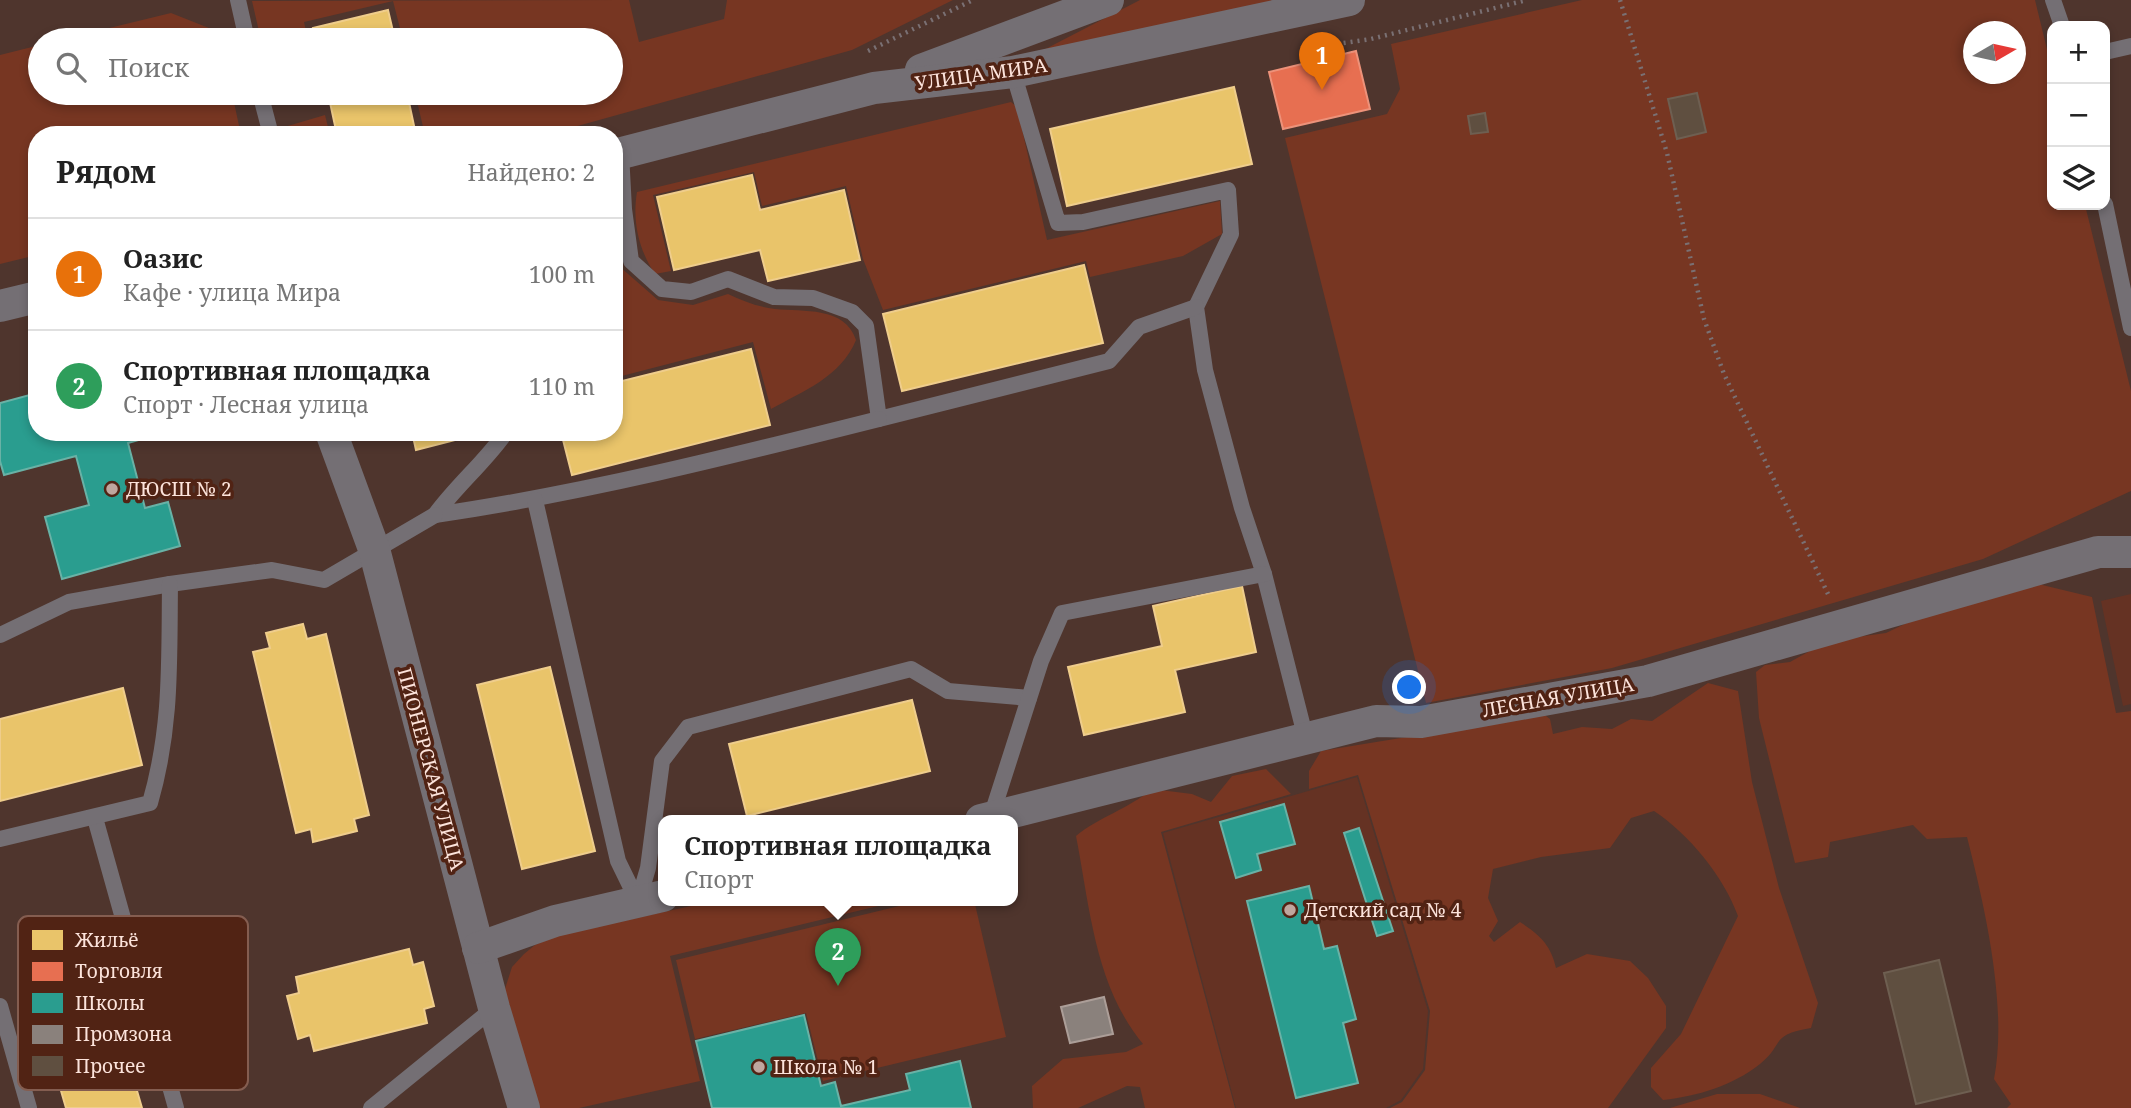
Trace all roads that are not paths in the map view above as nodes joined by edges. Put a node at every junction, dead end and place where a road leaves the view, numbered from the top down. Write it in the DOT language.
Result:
graph roads {
  1 [pos="238,0"];
  2 [pos="1108,0"];
  3 [pos="1349,0"];
  4 [pos="2053,0"];
  5 [pos="1305,4"];
  6 [pos="2060,21"];
  7 [pos="244,28"];
  8 [pos="2131,46"];
  9 [pos="2110,51"];
  10 [pos="1013,72"];
  11 [pos="874,88"];
  12 [pos="263,105"];
  13 [pos="269,126"];
  14 [pos="623,153"];
  15 [pos="623,200"];
  16 [pos="2106,210"];
  17 [pos="28,299"];
  18 [pos="0,306"];
  19 [pos="1196,307"];
  20 [pos="2131,328"];
  21 [pos="879,419"];
  22 [pos="334,441"];
  23 [pos="500,441"];
  24 [pos="535,500"];
  25 [pos="435,515"];
  26 [pos="374,549"];
  27 [pos="2131,552"];
  28 [pos="1264,573"];
  29 [pos="170,584"];
  30 [pos="0,635"];
  31 [pos="1028,698"];
  32 [pos="1306,738"];
  33 [pos="987,815"];
  34 [pos="998,815"];
  35 [pos="95,818"];
  36 [pos="0,839"];
  37 [pos="650,899"];
  38 [pos="122,916"];
  39 [pos="478,948"];
  40 [pos="0,1006"];
  41 [pos="494,1008"];
  42 [pos="18,1069"];
  43 [pos="24,1090"];
  44 [pos="171,1090"];
  45 [pos="29,1108"];
  46 [pos="176,1108"];
  47 [pos="371,1108"];
  48 [pos="524,1108"];
  1 -- 7 [label="lane"];
  2 -- 11 [label="street"];
  3 -- 5 [label="street, УЛИЦА МИРА"];
  4 -- 6 [label="lane"];
  5 -- 10 [label="street, УЛИЦА МИРА"];
  8 -- 9 [label="lane"];
  10 -- 11 [label="street, УЛИЦА МИРА"];
  10 -- 19 [label="lane"];
  11 -- 14 [label="street, УЛИЦА МИРА"];
  12 -- 13 [label="lane"];
  15 -- 21 [label="lane"];
  16 -- 20 [label="lane"];
  17 -- 18 [label="street"];
  19 -- 21 [label="lane"];
  19 -- 28 [label="lane"];
  21 -- 24 [label="lane"];
  22 -- 26 [label="street, ПИОНЕРСКАЯ УЛИЦА"];
  23 -- 25 [label="lane"];
  24 -- 25 [label="lane"];
  24 -- 37 [label="lane"];
  25 -- 26 [label="lane"];
  26 -- 29 [label="lane"];
  26 -- 39 [label="street, ПИОНЕРСКАЯ УЛИЦА"];
  27 -- 32 [label="street, ЛЕСНАЯ УЛИЦА"];
  28 -- 31 [label="lane"];
  28 -- 32 [label="lane"];
  29 -- 30 [label="lane"];
  29 -- 35 [label="lane"];
  31 -- 33 [label="lane"];
  31 -- 37 [label="lane"];
  32 -- 34 [label="street, ЛЕСНАЯ УЛИЦА"];
  35 -- 36 [label="lane"];
  35 -- 38 [label="lane"];
  37 -- 39 [label="street"];
  39 -- 41 [label="street, ПИОНЕРСКАЯ УЛИЦА"];
  40 -- 42 [label="lane"];
  41 -- 47 [label="lane"];
  41 -- 48 [label="street, ПИОНЕРСКАЯ УЛИЦА"];
  43 -- 45 [label="lane"];
  44 -- 46 [label="lane"];
}
